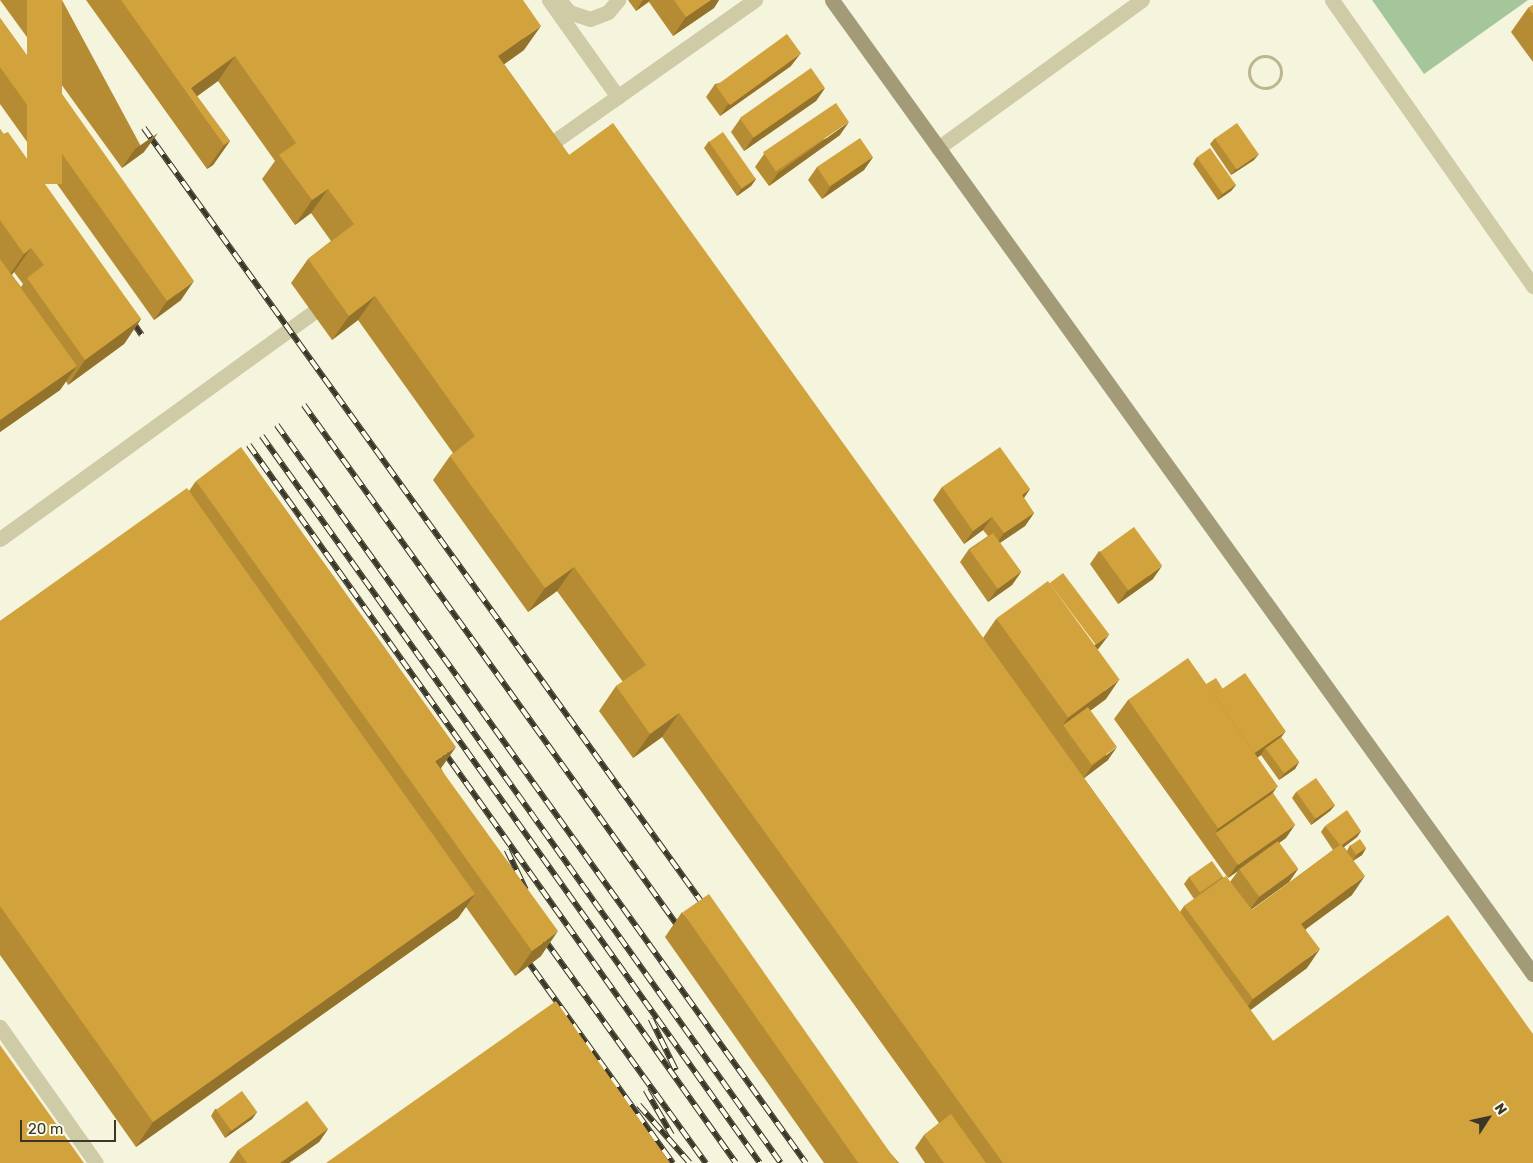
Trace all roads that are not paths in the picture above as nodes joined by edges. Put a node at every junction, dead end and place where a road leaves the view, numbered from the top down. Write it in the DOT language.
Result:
graph roads {
  1 [pos="618,0"];
  2 [pos="755,0"];
  3 [pos="832,0"];
  4 [pos="1142,0"];
  5 [pos="1332,0"];
  6 [pos="556,3"];
  7 [pos="618,97"];
  8 [pos="938,148"];
  9 [pos="530,158"];
  10 [pos="1533,286"];
  11 [pos="340,293"];
  12 [pos="0,540"];
  13 [pos="1533,974"];
  14 [pos="0,1027"];
  15 [pos="96,1163"];
  1 -- 6 [label="lane"];
  2 -- 7 [label="lane"];
  3 -- 8 [label="street"];
  4 -- 8 [label="lane"];
  5 -- 10 [label="lane"];
  6 -- 7 [label="lane"];
  7 -- 9 [label="lane"];
  8 -- 13 [label="street"];
  11 -- 12 [label="lane"];
  14 -- 15 [label="lane"];
}
